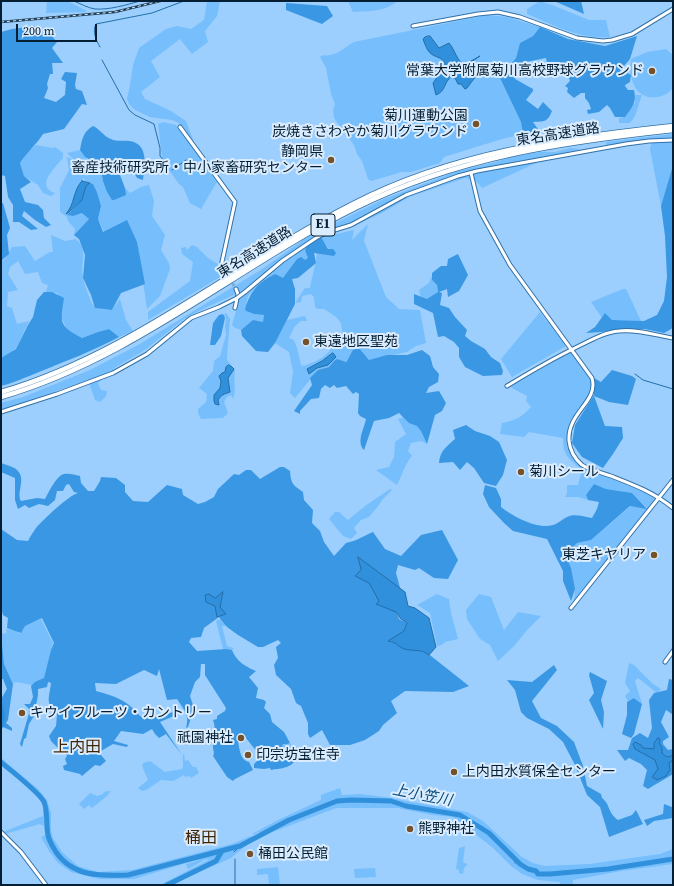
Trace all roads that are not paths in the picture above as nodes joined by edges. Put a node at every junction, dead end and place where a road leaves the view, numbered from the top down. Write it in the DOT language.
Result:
graph roads {
  1 [pos="673,9"];
  2 [pos="413,26"];
  3 [pos="673,126"];
  4 [pos="180,127"];
  5 [pos="673,130"];
  6 [pos="673,140"];
  7 [pos="471,173"];
  8 [pos="224,268"];
  9 [pos="236,289"];
  10 [pos="235,308"];
  11 [pos="673,338"];
  12 [pos="572,349"];
  13 [pos="507,386"];
  14 [pos="1,392"];
  15 [pos="1,397"];
  16 [pos="1,412"];
  17 [pos="673,480"];
  18 [pos="659,497"];
  19 [pos="673,508"];
  20 [pos="572,608"];
  21 [pos="673,651"];
  22 [pos="665,662"];
  23 [pos="1,832"];
  24 [pos="46,885"];
  1 -- 2 [label="street"];
  3 -- 14 [label="highway, 東名高速道路 / E1"];
  4 -- 8 [label="street"];
  5 -- 15 [label="highway, 東名高速道路 / E1"];
  6 -- 7 [label="street"];
  7 -- 12 [label="street"];
  7 -- 16 [label="street, bridge"];
  9 -- 10 [label="street"];
  11 -- 12 [label="street"];
  12 -- 13 [label="street"];
  12 -- 18 [label="street"];
  17 -- 18 [label="street"];
  18 -- 19 [label="street"];
  18 -- 20 [label="street"];
  21 -- 22 [label="street"];
  23 -- 24 [label="street"];
}
